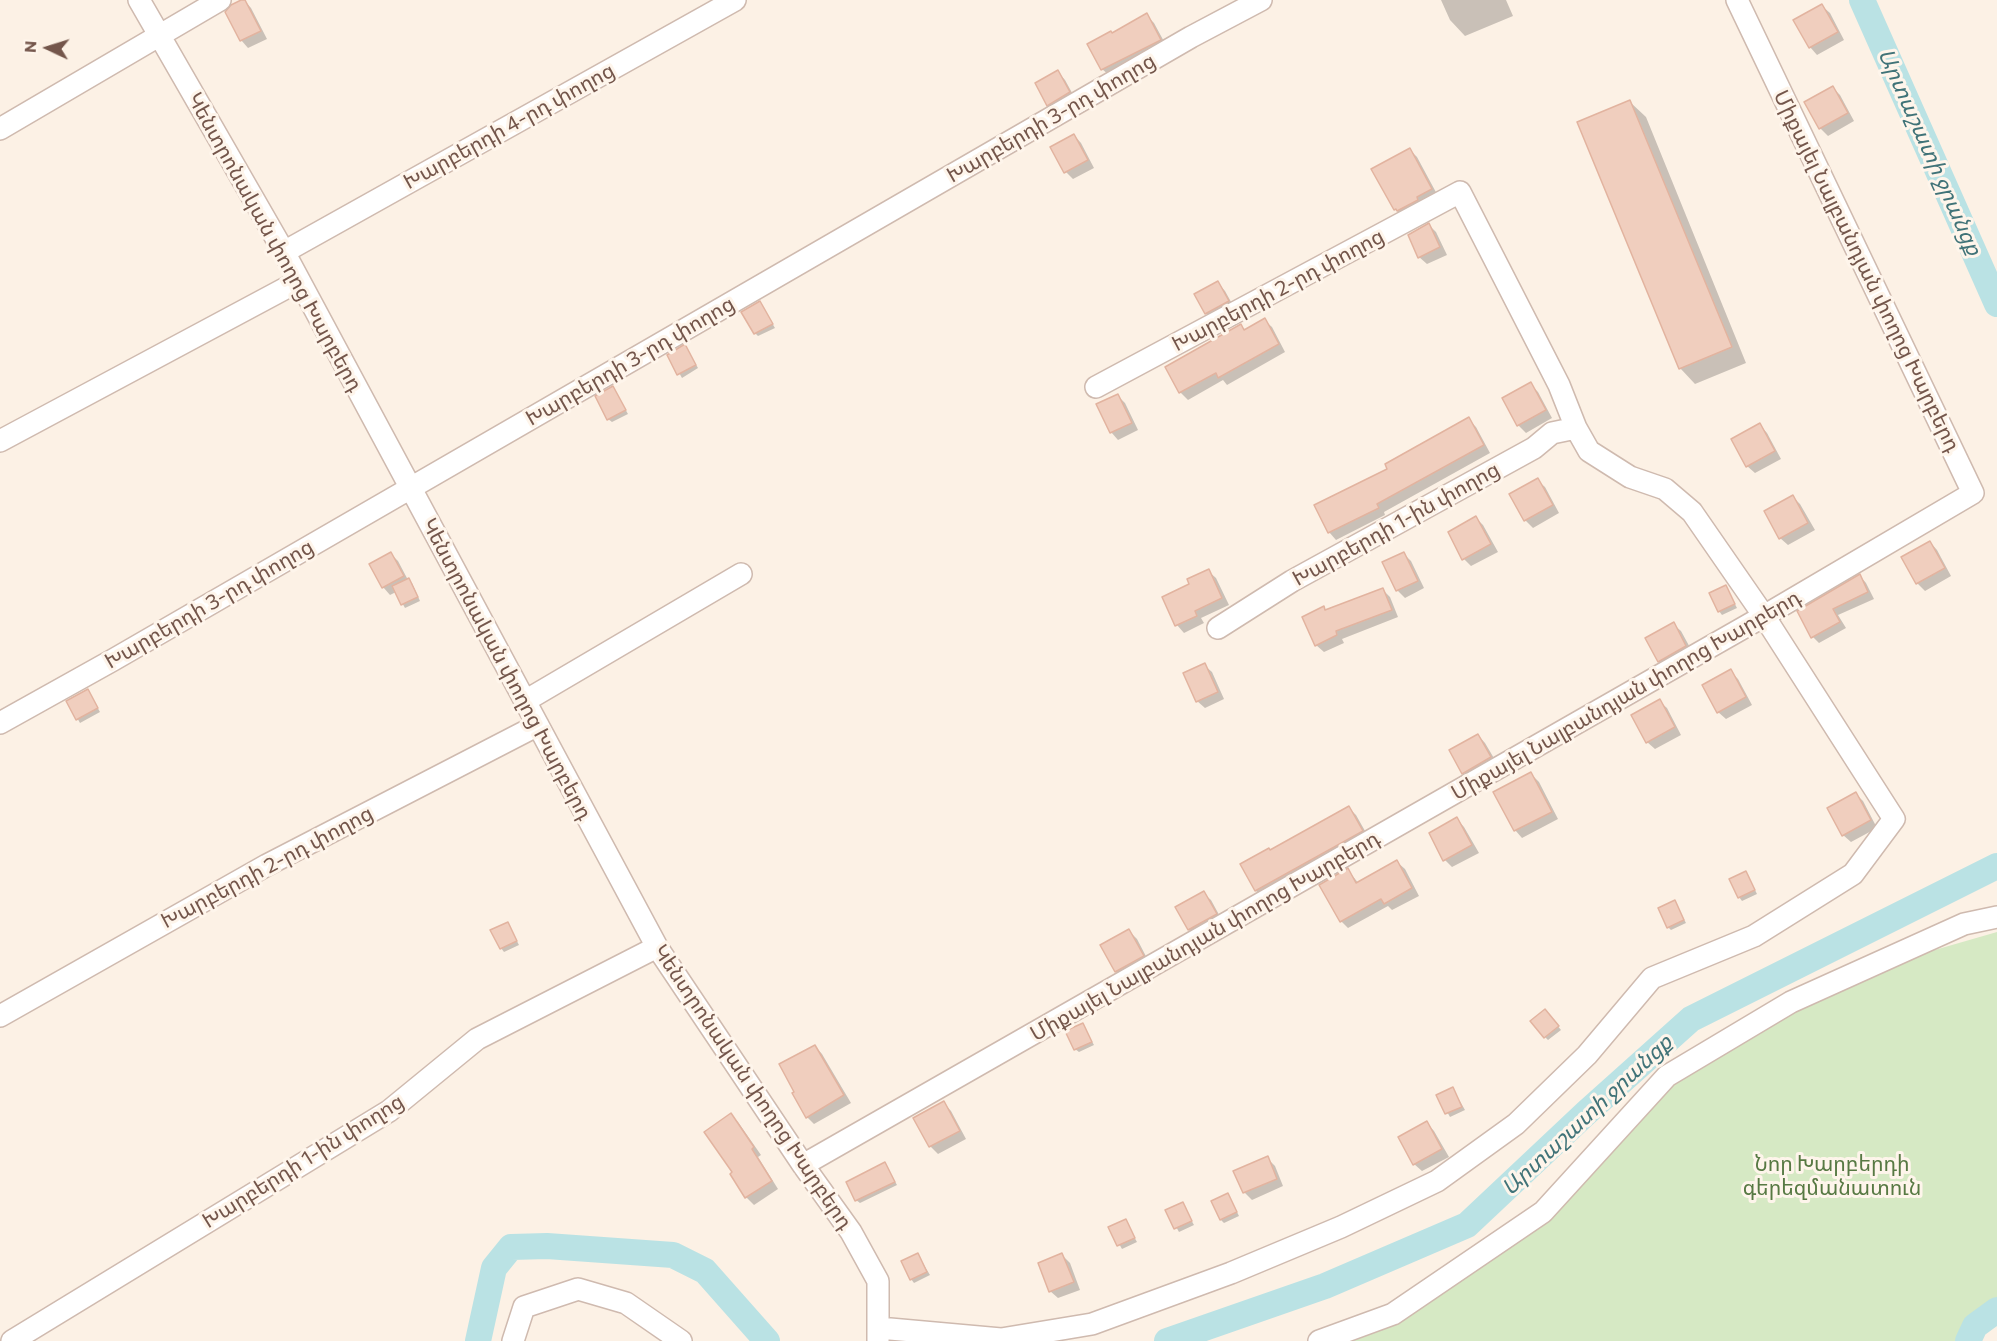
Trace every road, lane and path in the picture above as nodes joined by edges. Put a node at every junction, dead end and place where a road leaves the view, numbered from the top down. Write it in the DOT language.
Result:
graph roads {
  1 [pos="140,0"];
  2 [pos="220,0"];
  3 [pos="735,0"];
  4 [pos="1261,0"];
  5 [pos="1737,0"];
  6 [pos="160,34"];
  7 [pos="0,129"];
  8 [pos="284,252"];
  9 [pos="298,280"];
  10 [pos="1096,387"];
  11 [pos="1576,428"];
  12 [pos="0,441"];
  13 [pos="410,488"];
  14 [pos="741,574"];
  15 [pos="1764,616"];
  16 [pos="1218,628"];
  17 [pos="525,701"];
  18 [pos="0,723"];
  19 [pos="538,725"];
  20 [pos="1997,917"];
  21 [pos="657,947"];
  22 [pos="0,1016"];
  23 [pos="803,1165"];
  24 [pos="879,1334"];
  25 [pos="12,1341"];
  26 [pos="513,1341"];
  27 [pos="681,1341"];
  28 [pos="1319,1341"];
  1 -- 6 [label="street, Կենտրոնական փողոց Խարբերդ"];
  2 -- 6 [label="street"];
  3 -- 8 [label="street, Խարբերդի 4-րդ փողոց"];
  4 -- 13 [label="street, Խարբերդի 3-րդ փողոց"];
  5 -- 15 [label="street, Միքայել Նալբանդյան փողոց Խարբերդ"];
  6 -- 7 [label="street"];
  6 -- 8 [label="street, Կենտրոնական փողոց Խարբերդ"];
  8 -- 9 [label="street, Կենտրոնական փողոց Խարբերդ"];
  9 -- 12 [label="street"];
  9 -- 13 [label="street, Կենտրոնական փողոց Խարբերդ"];
  10 -- 11 [label="street, Խարբերդի 2-րդ փողոց"];
  11 -- 15 [label="street"];
  11 -- 16 [label="street, Խարբերդի 1-ին փողոց"];
  13 -- 17 [label="street, Կենտրոնական փողոց Խարբերդ"];
  13 -- 18 [label="street, Խարբերդի 3-րդ փողոց"];
  14 -- 17 [label="street"];
  15 -- 23 [label="street, Միքայել Նալբանդյան փողոց Խարբերդ"];
  15 -- 24 [label="street"];
  17 -- 19 [label="street, Կենտրոնական փողոց Խարբերդ"];
  19 -- 21 [label="street, Կենտրոնական փողոց Խարբերդ"];
  19 -- 22 [label="street, Խարբերդի 2-րդ փողոց"];
  20 -- 28 [label="street"];
  21 -- 23 [label="street, Կենտրոնական փողոց Խարբերդ"];
  21 -- 25 [label="street, Խարբերդի 1-ին փողոց"];
  23 -- 24 [label="street, Կենտրոնական փողոց Խարբերդ"];
  26 -- 27 [label="street"];
}
